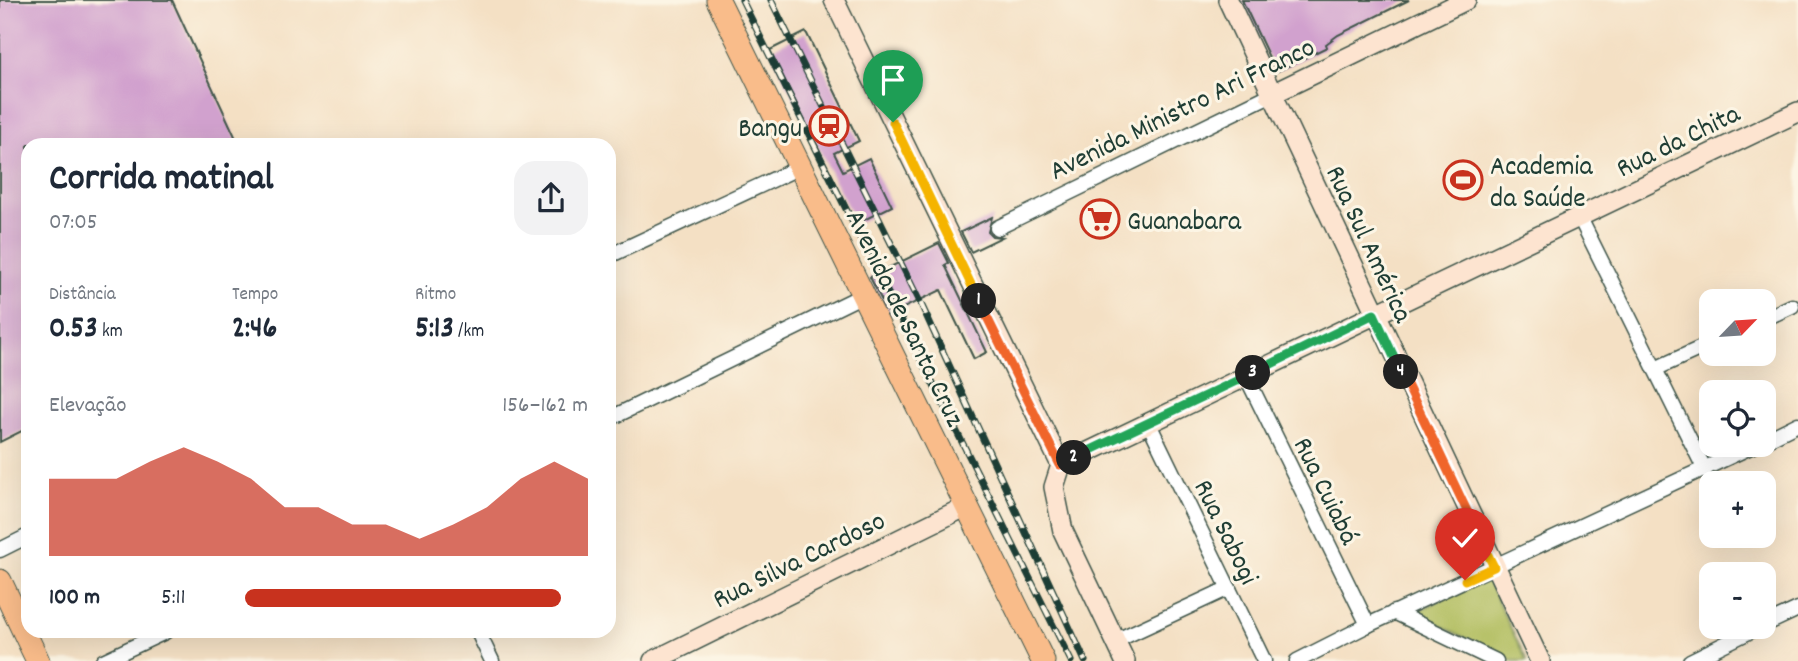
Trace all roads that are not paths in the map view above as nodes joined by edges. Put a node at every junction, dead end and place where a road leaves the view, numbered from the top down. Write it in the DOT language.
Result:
graph roads {
  1 [pos="718,0"];
  2 [pos="834,0"];
  3 [pos="1228,0"];
  4 [pos="1466,0"];
  5 [pos="1270,95"];
  6 [pos="1798,111"];
  7 [pos="800,167"];
  8 [pos="1579,216"];
  9 [pos="997,228"];
  10 [pos="616,253"];
  11 [pos="863,295"];
  12 [pos="1792,306"];
  13 [pos="1776,313"];
  14 [pos="1374,314"];
  15 [pos="1699,349"];
  16 [pos="1655,369"];
  17 [pos="1245,376"];
  18 [pos="616,416"];
  19 [pos="1149,424"];
  20 [pos="1798,424"];
  21 [pos="1776,435"];
  22 [pos="1730,457"];
  23 [pos="1060,465"];
  24 [pos="1705,470"];
  25 [pos="967,506"];
  26 [pos="21,540"];
  27 [pos="0,550"];
  28 [pos="1494,567"];
  29 [pos="0,581"];
  30 [pos="1229,587"];
  31 [pos="1798,609"];
  32 [pos="1394,612"];
  33 [pos="1776,620"];
  34 [pos="21,625"];
  35 [pos="1368,625"];
  36 [pos="27,638"];
  37 [pos="152,638"];
  38 [pos="481,638"];
  39 [pos="1736,639"];
  40 [pos="1115,640"];
  41 [pos="38,661"];
  42 [pos="103,661"];
  43 [pos="492,661"];
  44 [pos="653,661"];
  45 [pos="1043,661"];
  46 [pos="1125,661"];
  47 [pos="1264,661"];
  48 [pos="1297,661"];
  49 [pos="1496,661"];
  50 [pos="1540,661"];
  51 [pos="1690,661"];
  1 -- 7 [label="main road, Avenida de Santa Cruz"];
  2 -- 23 [label="main road"];
  3 -- 5 [label="main road, Rua Sul América"];
  4 -- 5 [label="main road, Avenida Ministro Ari Franco"];
  5 -- 9 [label="street, Avenida Ministro Ari Franco"];
  5 -- 14 [label="main road, Rua Sul América"];
  6 -- 8 [label="main road, Rua da Chita"];
  7 -- 10 [label="street"];
  7 -- 11 [label="main road, Avenida de Santa Cruz"];
  8 -- 14 [label="main road, Rua da Chita"];
  8 -- 16 [label="street"];
  11 -- 18 [label="street"];
  11 -- 25 [label="main road, Avenida de Santa Cruz"];
  12 -- 13 [label="street"];
  14 -- 17 [label="main road, Rua da Chita"];
  14 -- 28 [label="main road, Rua Sul América"];
  15 -- 16 [label="street"];
  16 -- 24 [label="street"];
  17 -- 19 [label="main road, Rua da Chita"];
  17 -- 35 [label="street, Rua Cuiabá"];
  19 -- 23 [label="main road, Rua da Chita"];
  19 -- 30 [label="street, Rua Sabogi"];
  20 -- 21 [label="street"];
  22 -- 24 [label="street"];
  23 -- 40 [label="main road"];
  24 -- 28 [label="street"];
  25 -- 44 [label="main road, Rua Silva Cardoso"];
  25 -- 45 [label="main road, Avenida de Santa Cruz"];
  26 -- 27 [label="street"];
  28 -- 32 [label="street"];
  28 -- 50 [label="main road, Rua Sul América"];
  29 -- 34 [label="main road"];
  30 -- 40 [label="street"];
  30 -- 47 [label="street, Rua Sabogi"];
  31 -- 33 [label="street"];
  32 -- 35 [label="street"];
  32 -- 49 [label="street"];
  35 -- 48 [label="street"];
  36 -- 41 [label="main road"];
  37 -- 42 [label="street"];
  38 -- 43 [label="street"];
  39 -- 51 [label="street"];
  40 -- 46 [label="main road"];
}
